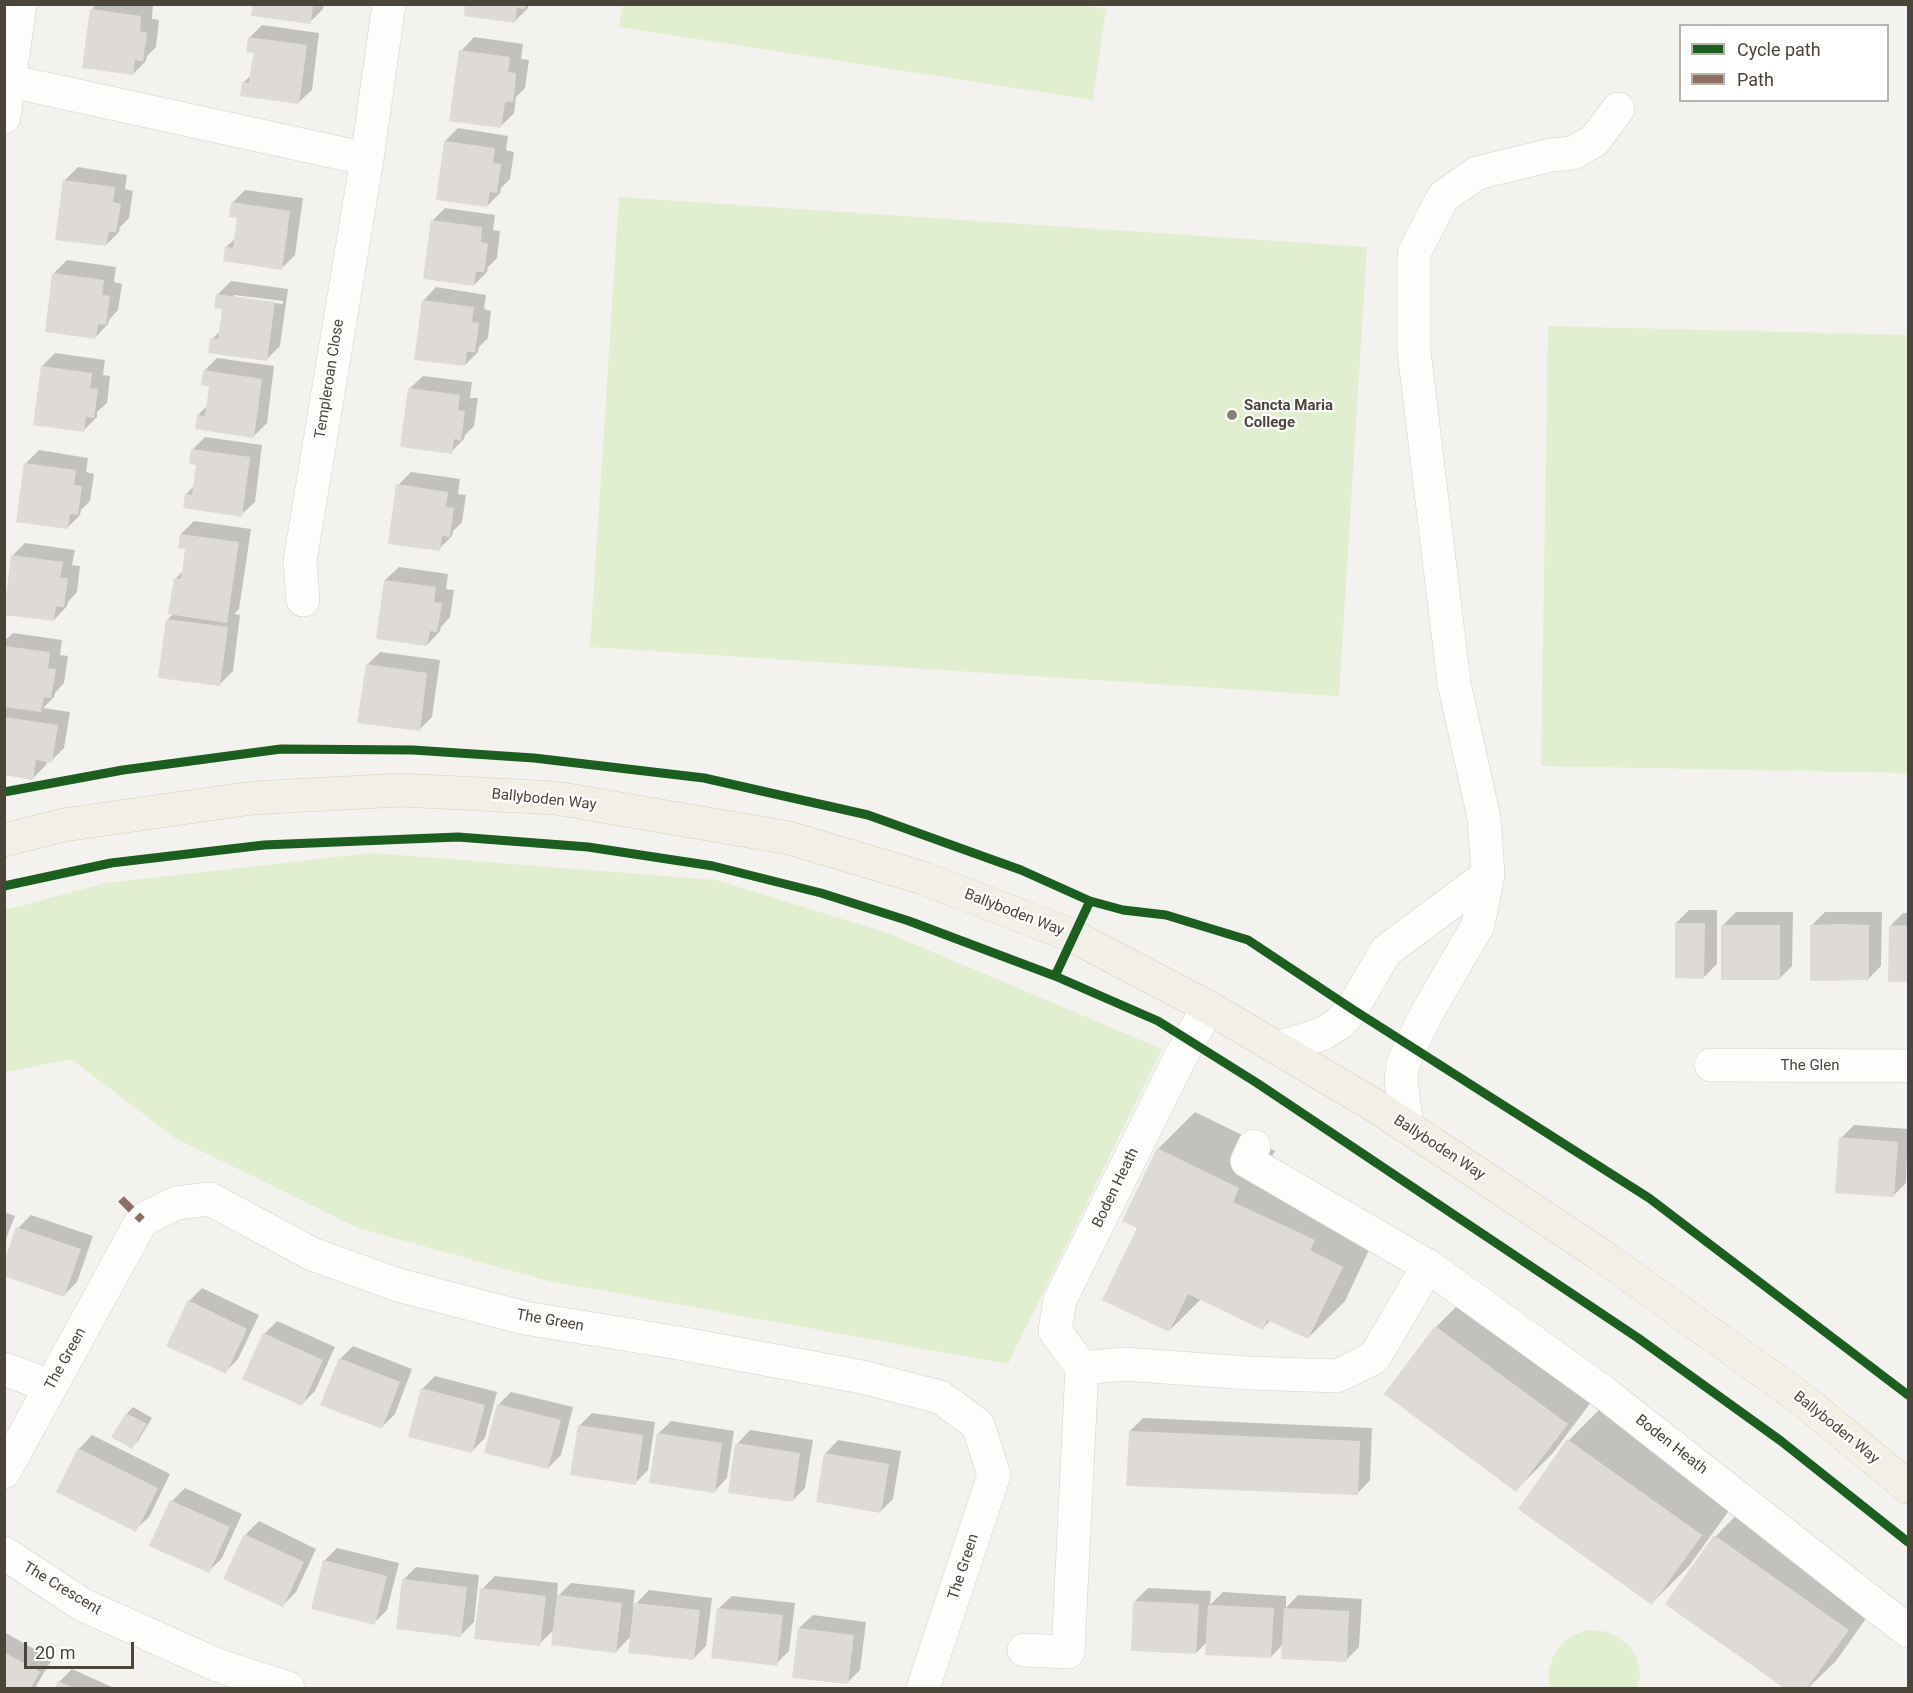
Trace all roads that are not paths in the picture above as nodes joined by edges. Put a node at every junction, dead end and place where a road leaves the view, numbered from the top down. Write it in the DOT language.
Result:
graph roads {
  1 [pos="20,4"];
  2 [pos="389,4"];
  3 [pos="10,81"];
  4 [pos="1618,109"];
  5 [pos="4,117"];
  6 [pos="367,159"];
  7 [pos="303,600"];
  8 [pos="4,840"];
  9 [pos="1488,875"];
  10 [pos="1208,1007"];
  11 [pos="1278,1048"];
  12 [pos="1711,1065"];
  13 [pos="1908,1066"];
  14 [pos="1407,1127"];
  15 [pos="1254,1146"];
  16 [pos="1428,1266"];
  17 [pos="1082,1368"];
  18 [pos="4,1369"];
  19 [pos="50,1386"];
  20 [pos="4,1472"];
  21 [pos="1908,1487"];
  22 [pos="4,1553"];
  23 [pos="1908,1631"];
  24 [pos="1024,1650"];
  25 [pos="288,1689"];
  26 [pos="923,1689"];
  1 -- 3 [label="street"];
  2 -- 6 [label="street, Templeroan Close"];
  3 -- 5 [label="street"];
  3 -- 6 [label="street"];
  4 -- 9 [label="street"];
  6 -- 7 [label="street, Templeroan Close"];
  8 -- 10 [label="main road, Ballyboden Way"];
  9 -- 11 [label="street"];
  9 -- 14 [label="street"];
  10 -- 11 [label="main road, Ballyboden Way"];
  10 -- 17 [label="street, Boden Heath"];
  11 -- 14 [label="main road, Ballyboden Way"];
  12 -- 13 [label="street, The Glen"];
  14 -- 21 [label="main road, Ballyboden Way"];
  15 -- 16 [label="street, Boden Heath"];
  16 -- 17 [label="street"];
  16 -- 23 [label="street, Boden Heath"];
  17 -- 24 [label="street"];
  18 -- 19 [label="street"];
  19 -- 20 [label="street, The Green"];
  19 -- 26 [label="street, The Green"];
  22 -- 25 [label="street, The Crescent"];
}
